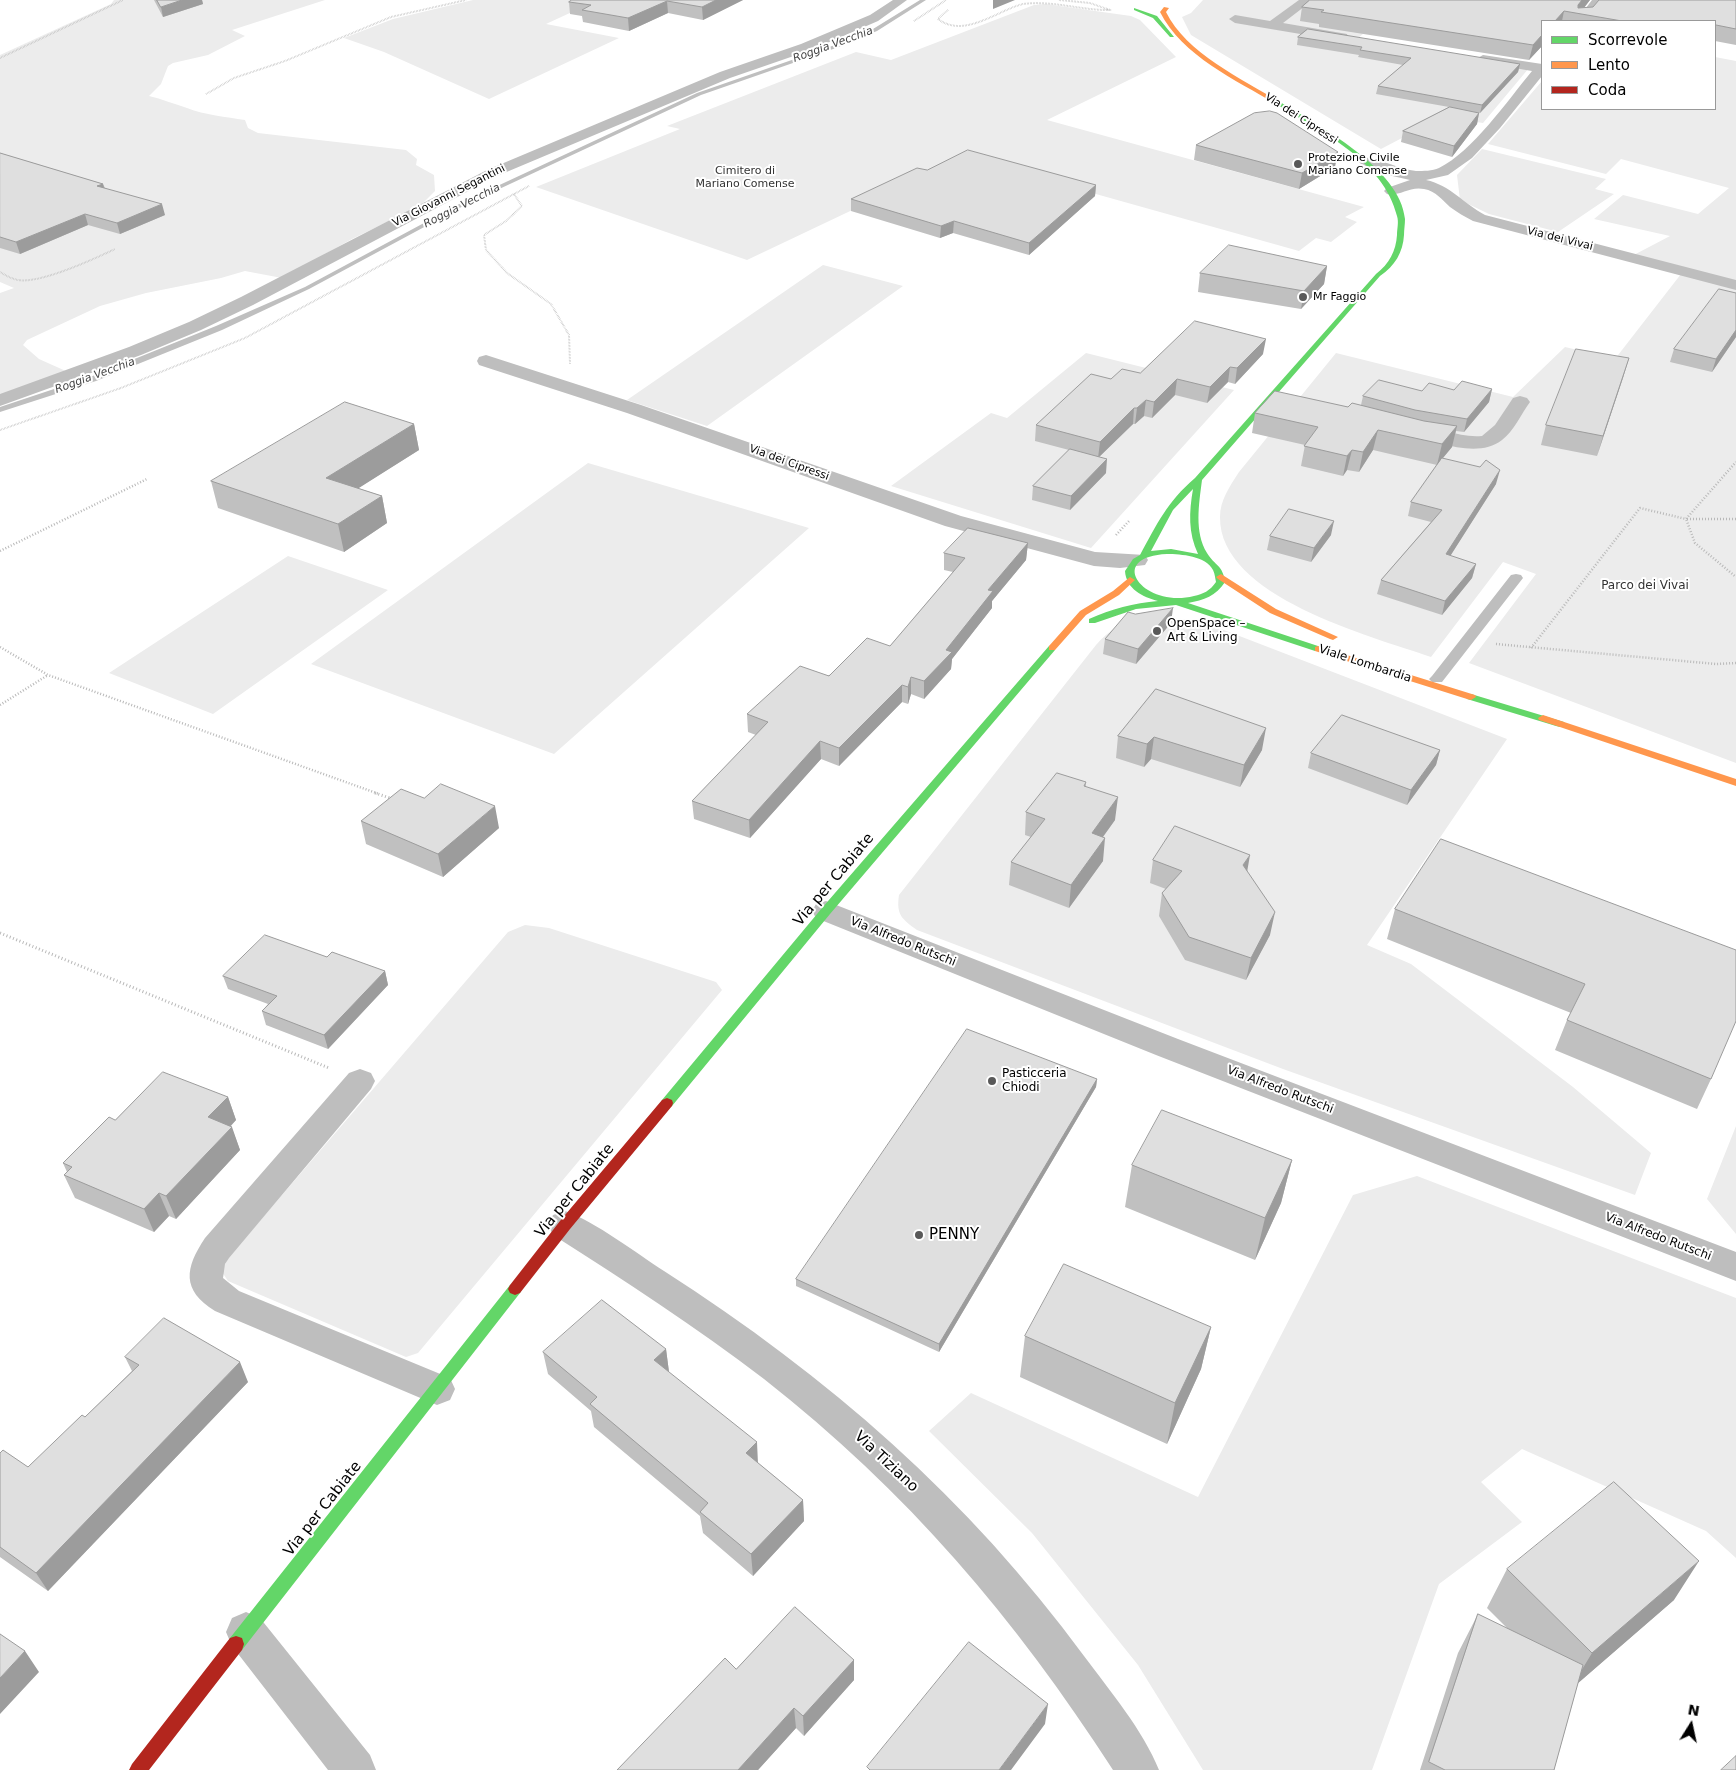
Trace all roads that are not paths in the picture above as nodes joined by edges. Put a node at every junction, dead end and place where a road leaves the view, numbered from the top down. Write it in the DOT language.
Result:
graph roads {
  1 [pos="901,0"];
  2 [pos="1307,0"];
  3 [pos="1598,0"];
  4 [pos="1166,4"];
  5 [pos="1235,19"];
  6 [pos="1583,20"];
  7 [pos="1273,25"];
  8 [pos="1357,39"];
  9 [pos="1473,58"];
  10 [pos="1541,68"];
  11 [pos="1541,69"];
  12 [pos="1366,161"];
  13 [pos="1454,166"];
  14 [pos="1392,190"];
  15 [pos="1453,201"];
  16 [pos="1378,275"];
  17 [pos="1736,284"];
  18 [pos="486,361"];
  19 [pos="1274,392"];
  20 [pos="1295,399"];
  21 [pos="0,400"];
  22 [pos="1520,402"];
  23 [pos="1403,427"];
  24 [pos="1198,480"];
  25 [pos="1208,562"];
  26 [pos="1137,565"];
  27 [pos="1221,577"];
  28 [pos="1516,578"];
  29 [pos="1172,601"];
  30 [pos="1348,643"];
  31 [pos="1053,647"];
  32 [pos="1384,657"];
  33 [pos="1437,679"];
  34 [pos="1560,724"];
  35 [pos="1736,783"];
  36 [pos="826,911"];
  37 [pos="360,1081"];
  38 [pos="565,1225"];
  39 [pos="1736,1267"];
  40 [pos="437,1389"];
  41 [pos="246,1632"];
  42 [pos="138,1770"];
  43 [pos="355,1770"];
  44 [pos="1138,1770"];
  1 -- 21 [label="street, Via Giovanni Segantini"];
  2 -- 7 [label="street"];
  3 -- 6 [label="street"];
  4 -- 12 [label="main road, Via dei Cipressi"];
  4 -- 16 [label="main road, Via dei Cipressi"];
  5 -- 7 [label="street"];
  7 -- 8 [label="street"];
  9 -- 10 [label="street"];
  11 -- 13 [label="street"];
  12 -- 13 [label="street"];
  12 -- 14 [label="main road, Via dei Cipressi"];
  13 -- 15 [label="street"];
  14 -- 15 [label="street, Via dei Vivai"];
  14 -- 16 [label="main road, Via dei Cipressi"];
  15 -- 17 [label="street, Via dei Vivai"];
  16 -- 19 [label="main road, Via dei Cipressi"];
  18 -- 26 [label="street, Via dei Cipressi"];
  19 -- 20 [label="street"];
  19 -- 24 [label="main road, Via dei Cipressi"];
  22 -- 23 [label="street"];
  24 -- 25 [label="main road"];
  24 -- 26 [label="main road, Via dei Cipressi"];
  25 -- 26 [label="main road"];
  25 -- 27 [label="main road, Viale Lombardia"];
  26 -- 29 [label="main road, Viale Lombardia"];
  26 -- 31 [label="main road"];
  27 -- 29 [label="main road"];
  27 -- 30 [label="main road, Viale Lombardia"];
  28 -- 33 [label="lane"];
  29 -- 31 [label="main road"];
  29 -- 34 [label="main road, Viale Lombardia"];
  31 -- 36 [label="main road, Via per Cabiate"];
  32 -- 33 [label="main road, Viale Lombardia"];
  33 -- 34 [label="main road, Viale Lombardia"];
  34 -- 35 [label="main road, Viale Lombardia"];
  36 -- 38 [label="main road, Via per Cabiate"];
  36 -- 39 [label="street, Via Alfredo Rutschi"];
  37 -- 40 [label="street"];
  38 -- 40 [label="main road, Via per Cabiate"];
  38 -- 44 [label="street, Via Tiziano"];
  40 -- 41 [label="main road, Via per Cabiate"];
  41 -- 42 [label="main road, Via per Cabiate"];
  41 -- 43 [label="street"];
}
